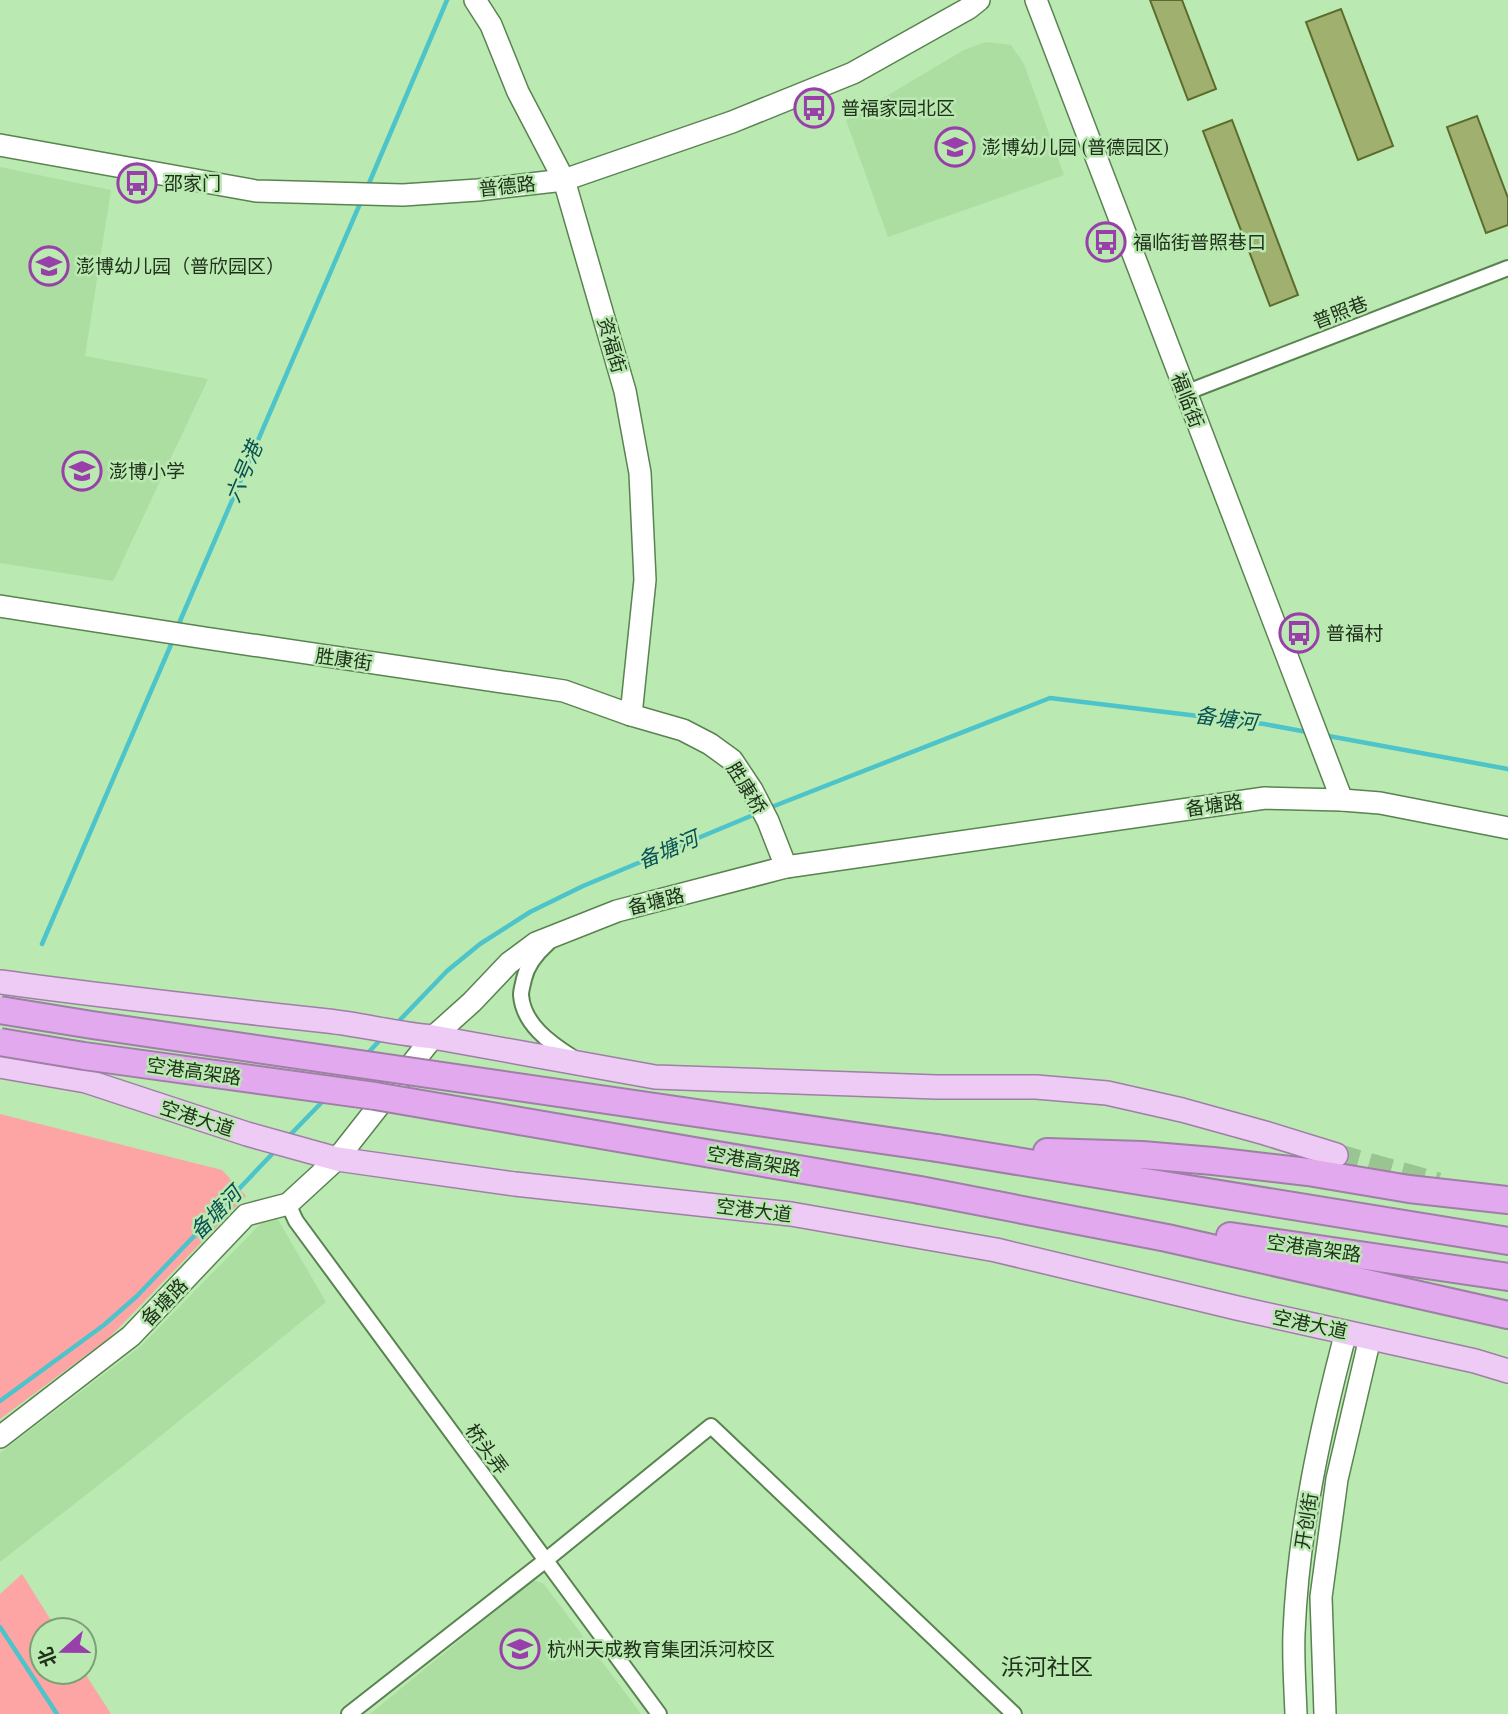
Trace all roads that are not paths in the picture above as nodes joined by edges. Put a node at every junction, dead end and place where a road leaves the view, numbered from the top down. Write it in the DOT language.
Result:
graph roads {
  1 [pos="475,0"];
  2 [pos="979,0"];
  3 [pos="1036,0"];
  4 [pos="0,145"];
  5 [pos="564,180"];
  6 [pos="1508,268"];
  7 [pos="1185,393"];
  8 [pos="0,606"];
  9 [pos="631,715"];
  10 [pos="683,730"];
  11 [pos="1342,800"];
  12 [pos="1508,828"];
  13 [pos="786,867"];
  14 [pos="565,930"];
  15 [pos="0,982"];
  16 [pos="0,1010"];
  17 [pos="433,1037"];
  18 [pos="0,1042"];
  19 [pos="582,1064"];
  20 [pos="0,1066"];
  21 [pos="937,1148"];
  22 [pos="1335,1155"];
  23 [pos="337,1159"];
  24 [pos="920,1190"];
  25 [pos="1508,1200"];
  26 [pos="288,1204"];
  27 [pos="1508,1241"];
  28 [pos="1508,1277"];
  29 [pos="1508,1315"];
  30 [pos="1346,1332"];
  31 [pos="1370,1338"];
  32 [pos="1508,1371"];
  33 [pos="0,1437"];
  34 [pos="545,1560"];
  35 [pos="349,1714"];
  36 [pos="659,1714"];
  37 [pos="1014,1714"];
  38 [pos="1296,1714"];
  39 [pos="1325,1714"];
  1 -- 5 [label="street, 资福街"];
  2 -- 5 [label="street, 普德路"];
  3 -- 7 [label="street, 福临街"];
  4 -- 5 [label="street, 普德路"];
  5 -- 9 [label="street, 资福街"];
  6 -- 7 [label="street, 普照巷"];
  7 -- 11 [label="street, 福临街"];
  8 -- 9 [label="street, 胜康街"];
  9 -- 10 [label="street, 胜康街"];
  10 -- 13 [label="street, 胜康桥"];
  11 -- 12 [label="street, 备塘路"];
  11 -- 13 [label="street, 备塘路"];
  13 -- 14 [label="street, 备塘路"];
  14 -- 17 [label="street, 备塘路"];
  14 -- 19 [label="street"];
  15 -- 17 [label="main road"];
  16 -- 21 [label="highway, 空港高架路, bridge"];
  17 -- 19 [label="main road"];
  17 -- 23 [label="street, 备塘路"];
  18 -- 24 [label="highway, 空港高架路, bridge"];
  19 -- 22 [label="main road"];
  20 -- 23 [label="main road, 空港大道"];
  21 -- 25 [label="highway"];
  21 -- 27 [label="highway, 空港高架路"];
  23 -- 26 [label="street, 备塘路"];
  23 -- 30 [label="main road, 空港大道"];
  24 -- 28 [label="highway, 空港高架路"];
  24 -- 29 [label="highway"];
  26 -- 33 [label="street, 备塘路"];
  26 -- 34 [label="street, 桥头弄"];
  30 -- 31 [label="main road, 空港大道"];
  30 -- 38 [label="street, 开创街"];
  31 -- 32 [label="main road, 空港大道"];
  31 -- 39 [label="street, 开创街"];
  34 -- 35 [label="street"];
  34 -- 36 [label="street, 桥头弄"];
  34 -- 37 [label="street"];
}
